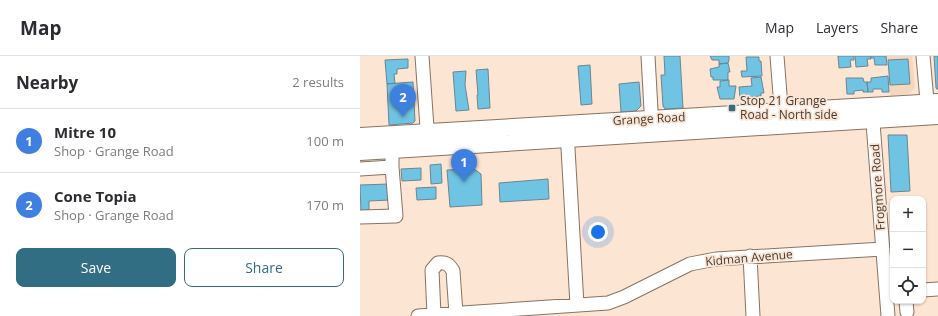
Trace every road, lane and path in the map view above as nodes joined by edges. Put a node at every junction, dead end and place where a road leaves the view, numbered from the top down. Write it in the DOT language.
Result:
graph roads {
  1 [pos="422,56"];
  2 [pos="648,56"];
  3 [pos="777,56"];
  4 [pos="923,56"];
  5 [pos="933,109"];
  6 [pos="873,113"];
  7 [pos="781,118"];
  8 [pos="652,126"];
  9 [pos="567,131"];
  10 [pos="360,136"];
  11 [pos="428,140"];
  12 [pos="391,150"];
  13 [pos="360,152"];
  14 [pos="392,167"];
  15 [pos="360,169"];
  16 [pos="360,217"];
  17 [pos="883,249"];
  18 [pos="750,256"];
  19 [pos="938,289"];
  20 [pos="926,290"];
  21 [pos="577,305"];
  22 [pos="511,313"];
  23 [pos="456,314"];
  24 [pos="434,315"];
  25 [pos="418,316"];
  26 [pos="753,316"];
  27 [pos="888,316"];
  1 -- 11 [label="street"];
  2 -- 8 [label="street"];
  3 -- 7 [label="street"];
  4 -- 5 [label="street"];
  5 -- 6 [label="main road, Grange Road"];
  6 -- 7 [label="main road, Grange Road"];
  6 -- 17 [label="street, Frogmore Road"];
  7 -- 8 [label="main road, Grange Road"];
  8 -- 9 [label="main road, Grange Road"];
  9 -- 11 [label="main road, Grange Road"];
  9 -- 21 [label="street"];
  10 -- 11 [label="main road, Grange Road"];
  11 -- 12 [label="main road, Grange Road"];
  12 -- 13 [label="main road, Grange Road"];
  12 -- 14 [label="street"];
  14 -- 15 [label="street"];
  14 -- 16 [label="street"];
  17 -- 18 [label="street, Kidman Avenue"];
  17 -- 27 [label="street, Frogmore Road"];
  18 -- 21 [label="street, Kidman Avenue"];
  18 -- 26 [label="street"];
  19 -- 20 [label="street"];
  21 -- 22 [label="street, Kidman Avenue"];
  22 -- 23 [label="street, Kidman Avenue"];
  23 -- 24 [label="street, Kidman Avenue"];
  23 -- 24 [label="street"];
  24 -- 25 [label="street, Kidman Avenue"];
}
